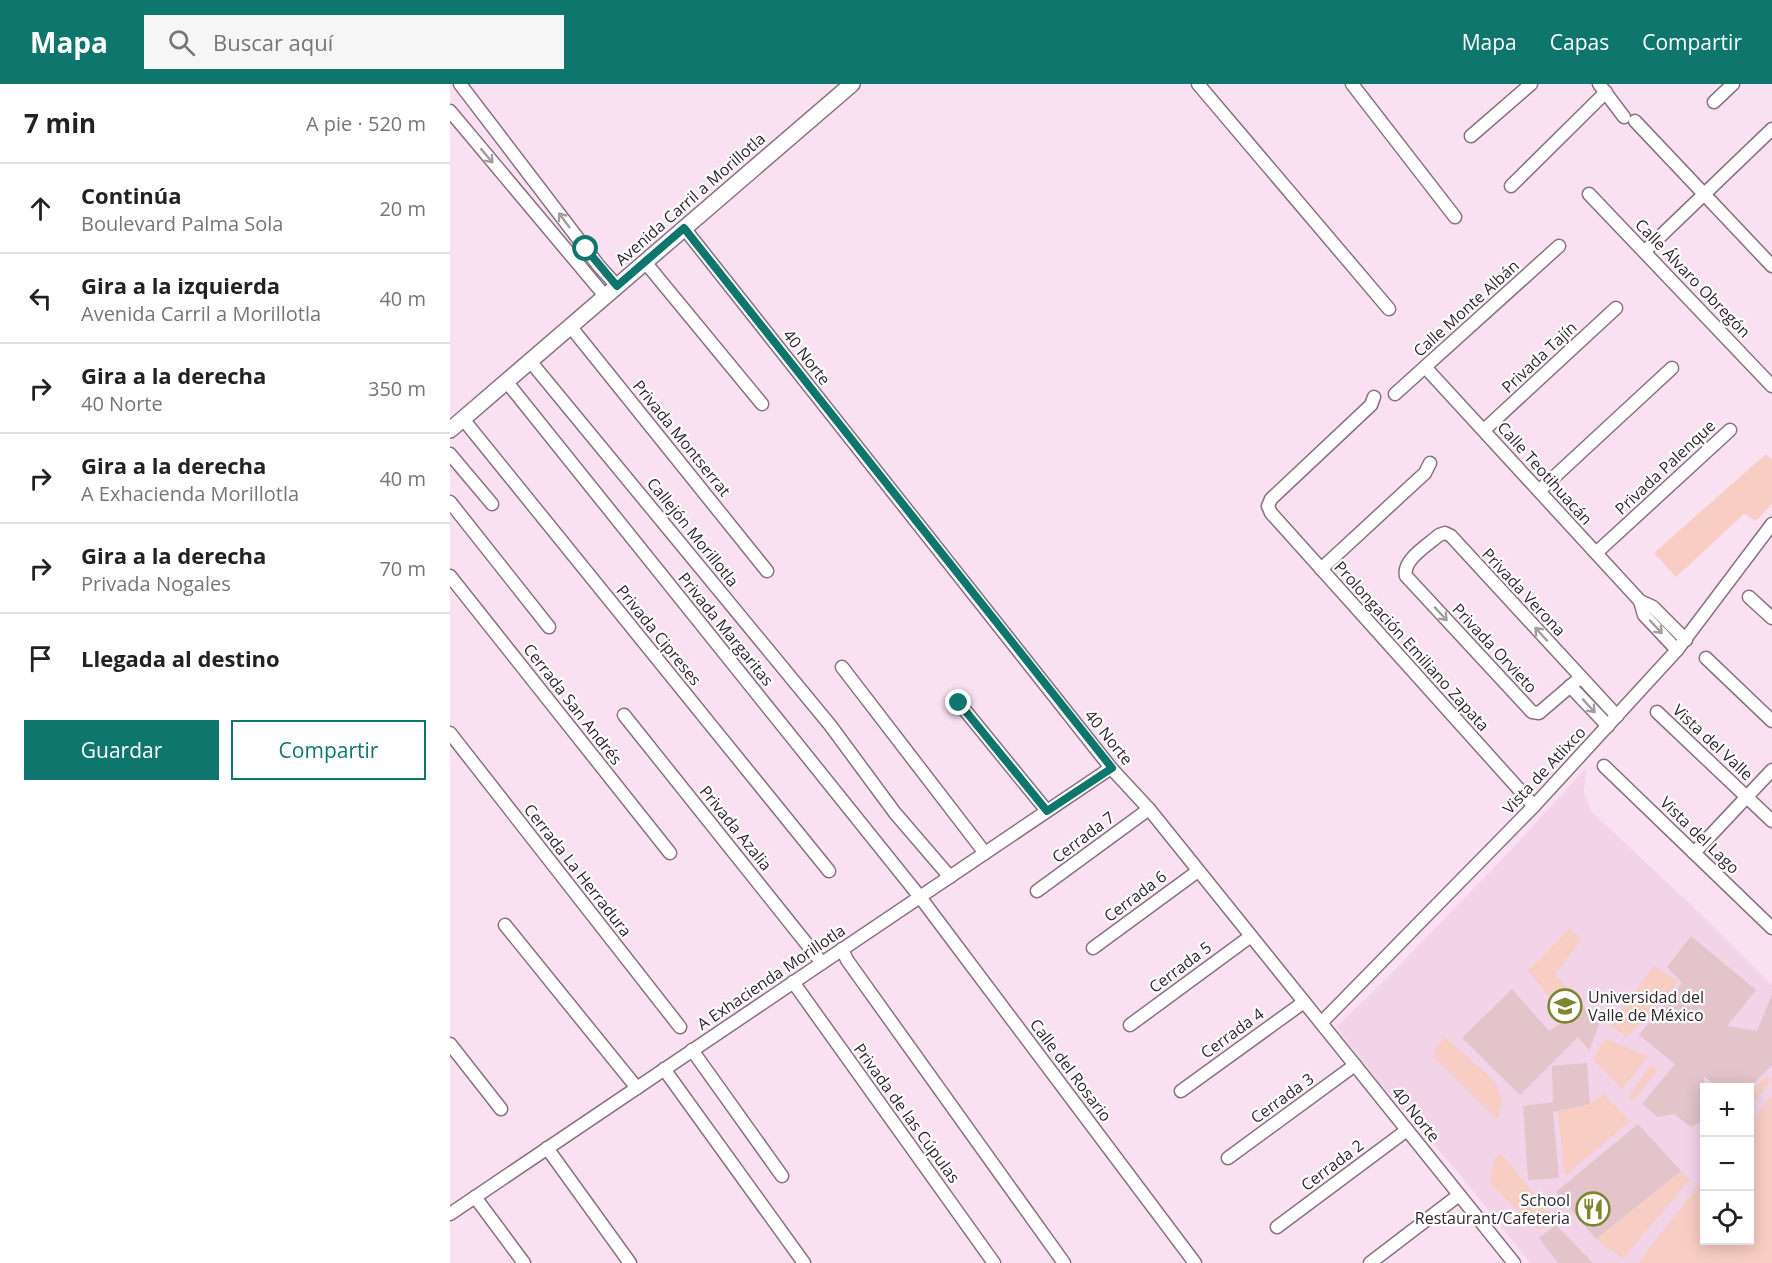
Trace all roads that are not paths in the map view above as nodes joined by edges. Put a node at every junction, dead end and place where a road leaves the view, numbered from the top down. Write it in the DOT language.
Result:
graph roads {
  1 [pos="460,84"];
  2 [pos="852,84"];
  3 [pos="1198,84"];
  4 [pos="1352,84"];
  5 [pos="1531,84"];
  6 [pos="1733,84"];
  7 [pos="1602,88"];
  8 [pos="1714,102"];
  9 [pos="450,111"];
  10 [pos="1772,129"];
  11 [pos="1471,136"];
  12 [pos="1511,186"];
  13 [pos="1704,192"];
  14 [pos="1589,194"];
  15 [pos="1455,217"];
  16 [pos="684,228"];
  17 [pos="1559,246"];
  18 [pos="586,249"];
  19 [pos="1645,251"];
  20 [pos="575,260"];
  21 [pos="645,262"];
  22 [pos="1772,266"];
  23 [pos="611,291"];
  24 [pos="1616,308"];
  25 [pos="1389,309"];
  26 [pos="570,326"];
  27 [pos="530,361"];
  28 [pos="1425,367"];
  29 [pos="1672,368"];
  30 [pos="506,381"];
  31 [pos="1772,386"];
  32 [pos="1395,394"];
  33 [pos="1374,397"];
  34 [pos="762,404"];
  35 [pos="463,419"];
  36 [pos="450,430"];
  37 [pos="1484,430"];
  38 [pos="1730,430"];
  39 [pos="450,454"];
  40 [pos="1430,463"];
  41 [pos="1539,491"];
  42 [pos="450,502"];
  43 [pos="492,504"];
  44 [pos="1772,524"];
  45 [pos="1596,553"];
  46 [pos="1321,569"];
  47 [pos="1404,570"];
  48 [pos="767,571"];
  49 [pos="450,576"];
  50 [pos="1749,597"];
  51 [pos="1772,618"];
  52 [pos="549,627"];
  53 [pos="1682,645"];
  54 [pos="1706,658"];
  55 [pos="842,667"];
  56 [pos="1581,677"];
  57 [pos="1570,686"];
  58 [pos="959,703"];
  59 [pos="1657,712"];
  60 [pos="624,715"];
  61 [pos="1617,716"];
  62 [pos="1772,721"];
  63 [pos="1608,726"];
  64 [pos="450,733"];
  65 [pos="1604,766"];
  66 [pos="1112,768"];
  67 [pos="1772,770"];
  68 [pos="1747,797"];
  69 [pos="1534,806"];
  70 [pos="1149,809"];
  71 [pos="1047,811"];
  72 [pos="1772,821"];
  73 [pos="670,853"];
  74 [pos="985,853"];
  75 [pos="1694,853"];
  76 [pos="829,871"];
  77 [pos="1198,871"];
  78 [pos="950,877"];
  79 [pos="1038,891"];
  80 [pos="920,897"];
  81 [pos="505,925"];
  82 [pos="1772,928"];
  83 [pos="1251,936"];
  84 [pos="1093,948"];
  85 [pos="842,949"];
  86 [pos="822,963"];
  87 [pos="794,982"];
  88 [pos="1304,1002"];
  89 [pos="1321,1023"];
  90 [pos="1130,1025"];
  91 [pos="680,1027"];
  92 [pos="450,1044"];
  93 [pos="692,1050"];
  94 [pos="1355,1065"];
  95 [pos="664,1069"];
  96 [pos="637,1088"];
  97 [pos="1181,1091"];
  98 [pos="501,1109"];
  99 [pos="1407,1130"];
  100 [pos="547,1148"];
  101 [pos="1228,1158"];
  102 [pos="782,1176"];
  103 [pos="1459,1195"];
  104 [pos="475,1197"];
  105 [pos="450,1214"];
  106 [pos="1277,1227"];
  107 [pos="524,1263"];
  108 [pos="630,1263"];
  109 [pos="804,1263"];
  110 [pos="994,1263"];
  111 [pos="1064,1263"];
  112 [pos="1195,1263"];
  113 [pos="1370,1263"];
  114 [pos="1514,1263"];
  18 -- 1 [label="street, one-way"];
  2 -- 16 [label="street, Avenida Carril a Morillotla"];
  3 -- 25 [label="street"];
  4 -- 15 [label="street"];
  5 -- 11 [label="street"];
  6 -- 8 [label="street"];
  7 -- 12 [label="street"];
  7 -- 13 [label="street"];
  9 -- 20 [label="street, one-way"];
  10 -- 13 [label="street"];
  13 -- 19 [label="street"];
  13 -- 22 [label="street"];
  14 -- 19 [label="street, Calle Álvaro Obregón"];
  16 -- 21 [label="street, Avenida Carril a Morillotla"];
  16 -- 66 [label="street, 40 Norte"];
  17 -- 28 [label="street, Calle Monte Albán"];
  18 -- 20 [label="street"];
  18 -- 23 [label="street"];
  19 -- 31 [label="street, Calle Álvaro Obregón"];
  20 -- 23 [label="street"];
  21 -- 23 [label="street, Avenida Carril a Morillotla"];
  21 -- 34 [label="street"];
  23 -- 26 [label="street, Avenida Carril a Morillotla"];
  24 -- 37 [label="street, Privada Tajín"];
  26 -- 27 [label="street, Avenida Carril a Morillotla"];
  26 -- 48 [label="street, Privada Montserrat"];
  27 -- 30 [label="street, Avenida Carril a Morillotla"];
  27 -- 78 [label="street, Callejón Morillotla"];
  28 -- 32 [label="street, Calle Monte Albán"];
  28 -- 37 [label="street, Calle Teotihuacán"];
  29 -- 41 [label="street"];
  30 -- 35 [label="street, Avenida Carril a Morillotla"];
  30 -- 80 [label="street, Privada Margaritas"];
  33 -- 46 [label="street, Prolongación Emiliano Zapata"];
  35 -- 36 [label="street, Avenida Carril a Morillotla"];
  35 -- 76 [label="street, Privada Cipreses"];
  37 -- 41 [label="street, Calle Teotihuacán"];
  38 -- 45 [label="street, Privada Palenque"];
  39 -- 43 [label="street"];
  40 -- 46 [label="street"];
  41 -- 45 [label="street, Calle Teotihuacán"];
  42 -- 52 [label="street"];
  44 -- 53 [label="street, Vista de Atlixco"];
  45 -- 53 [label="street, Calle Teotihuacán"];
  46 -- 69 [label="street, Prolongación Emiliano Zapata"];
  56 -- 47 [label="street, Privada Verona, one-way"];
  47 -- 57 [label="street, Privada Orvieto, one-way"];
  49 -- 73 [label="street, Cerrada San Andrés"];
  50 -- 51 [label="street"];
  53 -- 61 [label="street, Vista de Atlixco"];
  54 -- 62 [label="street"];
  55 -- 74 [label="street"];
  56 -- 57 [label="street, Privada Orvieto"];
  56 -- 61 [label="street, Privada Verona"];
  57 -- 63 [label="street, one-way"];
  58 -- 71 [label="street"];
  59 -- 68 [label="street, Vista del Valle"];
  60 -- 86 [label="street, Privada Azalia"];
  61 -- 63 [label="street, Vista de Atlixco"];
  63 -- 69 [label="street, Vista de Atlixco"];
  64 -- 91 [label="street, Cerrada La Herradura"];
  65 -- 75 [label="street, Vista del Lago"];
  66 -- 70 [label="street, 40 Norte"];
  66 -- 71 [label="street, A Exhacienda Morillotla"];
  67 -- 68 [label="street"];
  68 -- 72 [label="street, Vista del Valle"];
  68 -- 75 [label="street"];
  69 -- 89 [label="street, Vista de Atlixco"];
  70 -- 77 [label="street, 40 Norte"];
  70 -- 79 [label="street, Cerrada 7"];
  71 -- 74 [label="street, A Exhacienda Morillotla"];
  74 -- 78 [label="street, A Exhacienda Morillotla"];
  75 -- 82 [label="street, Vista del Lago"];
  77 -- 83 [label="street, 40 Norte"];
  77 -- 84 [label="street, Cerrada 6"];
  78 -- 80 [label="street, A Exhacienda Morillotla"];
  80 -- 85 [label="street, A Exhacienda Morillotla"];
  80 -- 112 [label="street, Calle del Rosario"];
  81 -- 96 [label="street"];
  83 -- 88 [label="street, 40 Norte"];
  83 -- 90 [label="street, Cerrada 5"];
  85 -- 86 [label="street, A Exhacienda Morillotla"];
  85 -- 111 [label="street"];
  86 -- 87 [label="street, A Exhacienda Morillotla"];
  87 -- 93 [label="street, A Exhacienda Morillotla"];
  87 -- 110 [label="street, Privada de las Cúpulas"];
  88 -- 89 [label="street, 40 Norte"];
  88 -- 97 [label="street, Cerrada 4"];
  89 -- 94 [label="street, 40 Norte"];
  92 -- 98 [label="street"];
  93 -- 95 [label="street, A Exhacienda Morillotla"];
  93 -- 102 [label="street"];
  94 -- 99 [label="street, 40 Norte"];
  94 -- 101 [label="street, Cerrada 3"];
  95 -- 96 [label="street, A Exhacienda Morillotla"];
  95 -- 109 [label="street"];
  96 -- 100 [label="street, A Exhacienda Morillotla"];
  99 -- 103 [label="street, 40 Norte"];
  99 -- 106 [label="street, Cerrada 2"];
  100 -- 104 [label="street, A Exhacienda Morillotla"];
  100 -- 108 [label="street"];
  103 -- 113 [label="street"];
  103 -- 114 [label="street, 40 Norte"];
  104 -- 105 [label="street, A Exhacienda Morillotla"];
  104 -- 107 [label="street"];
}
